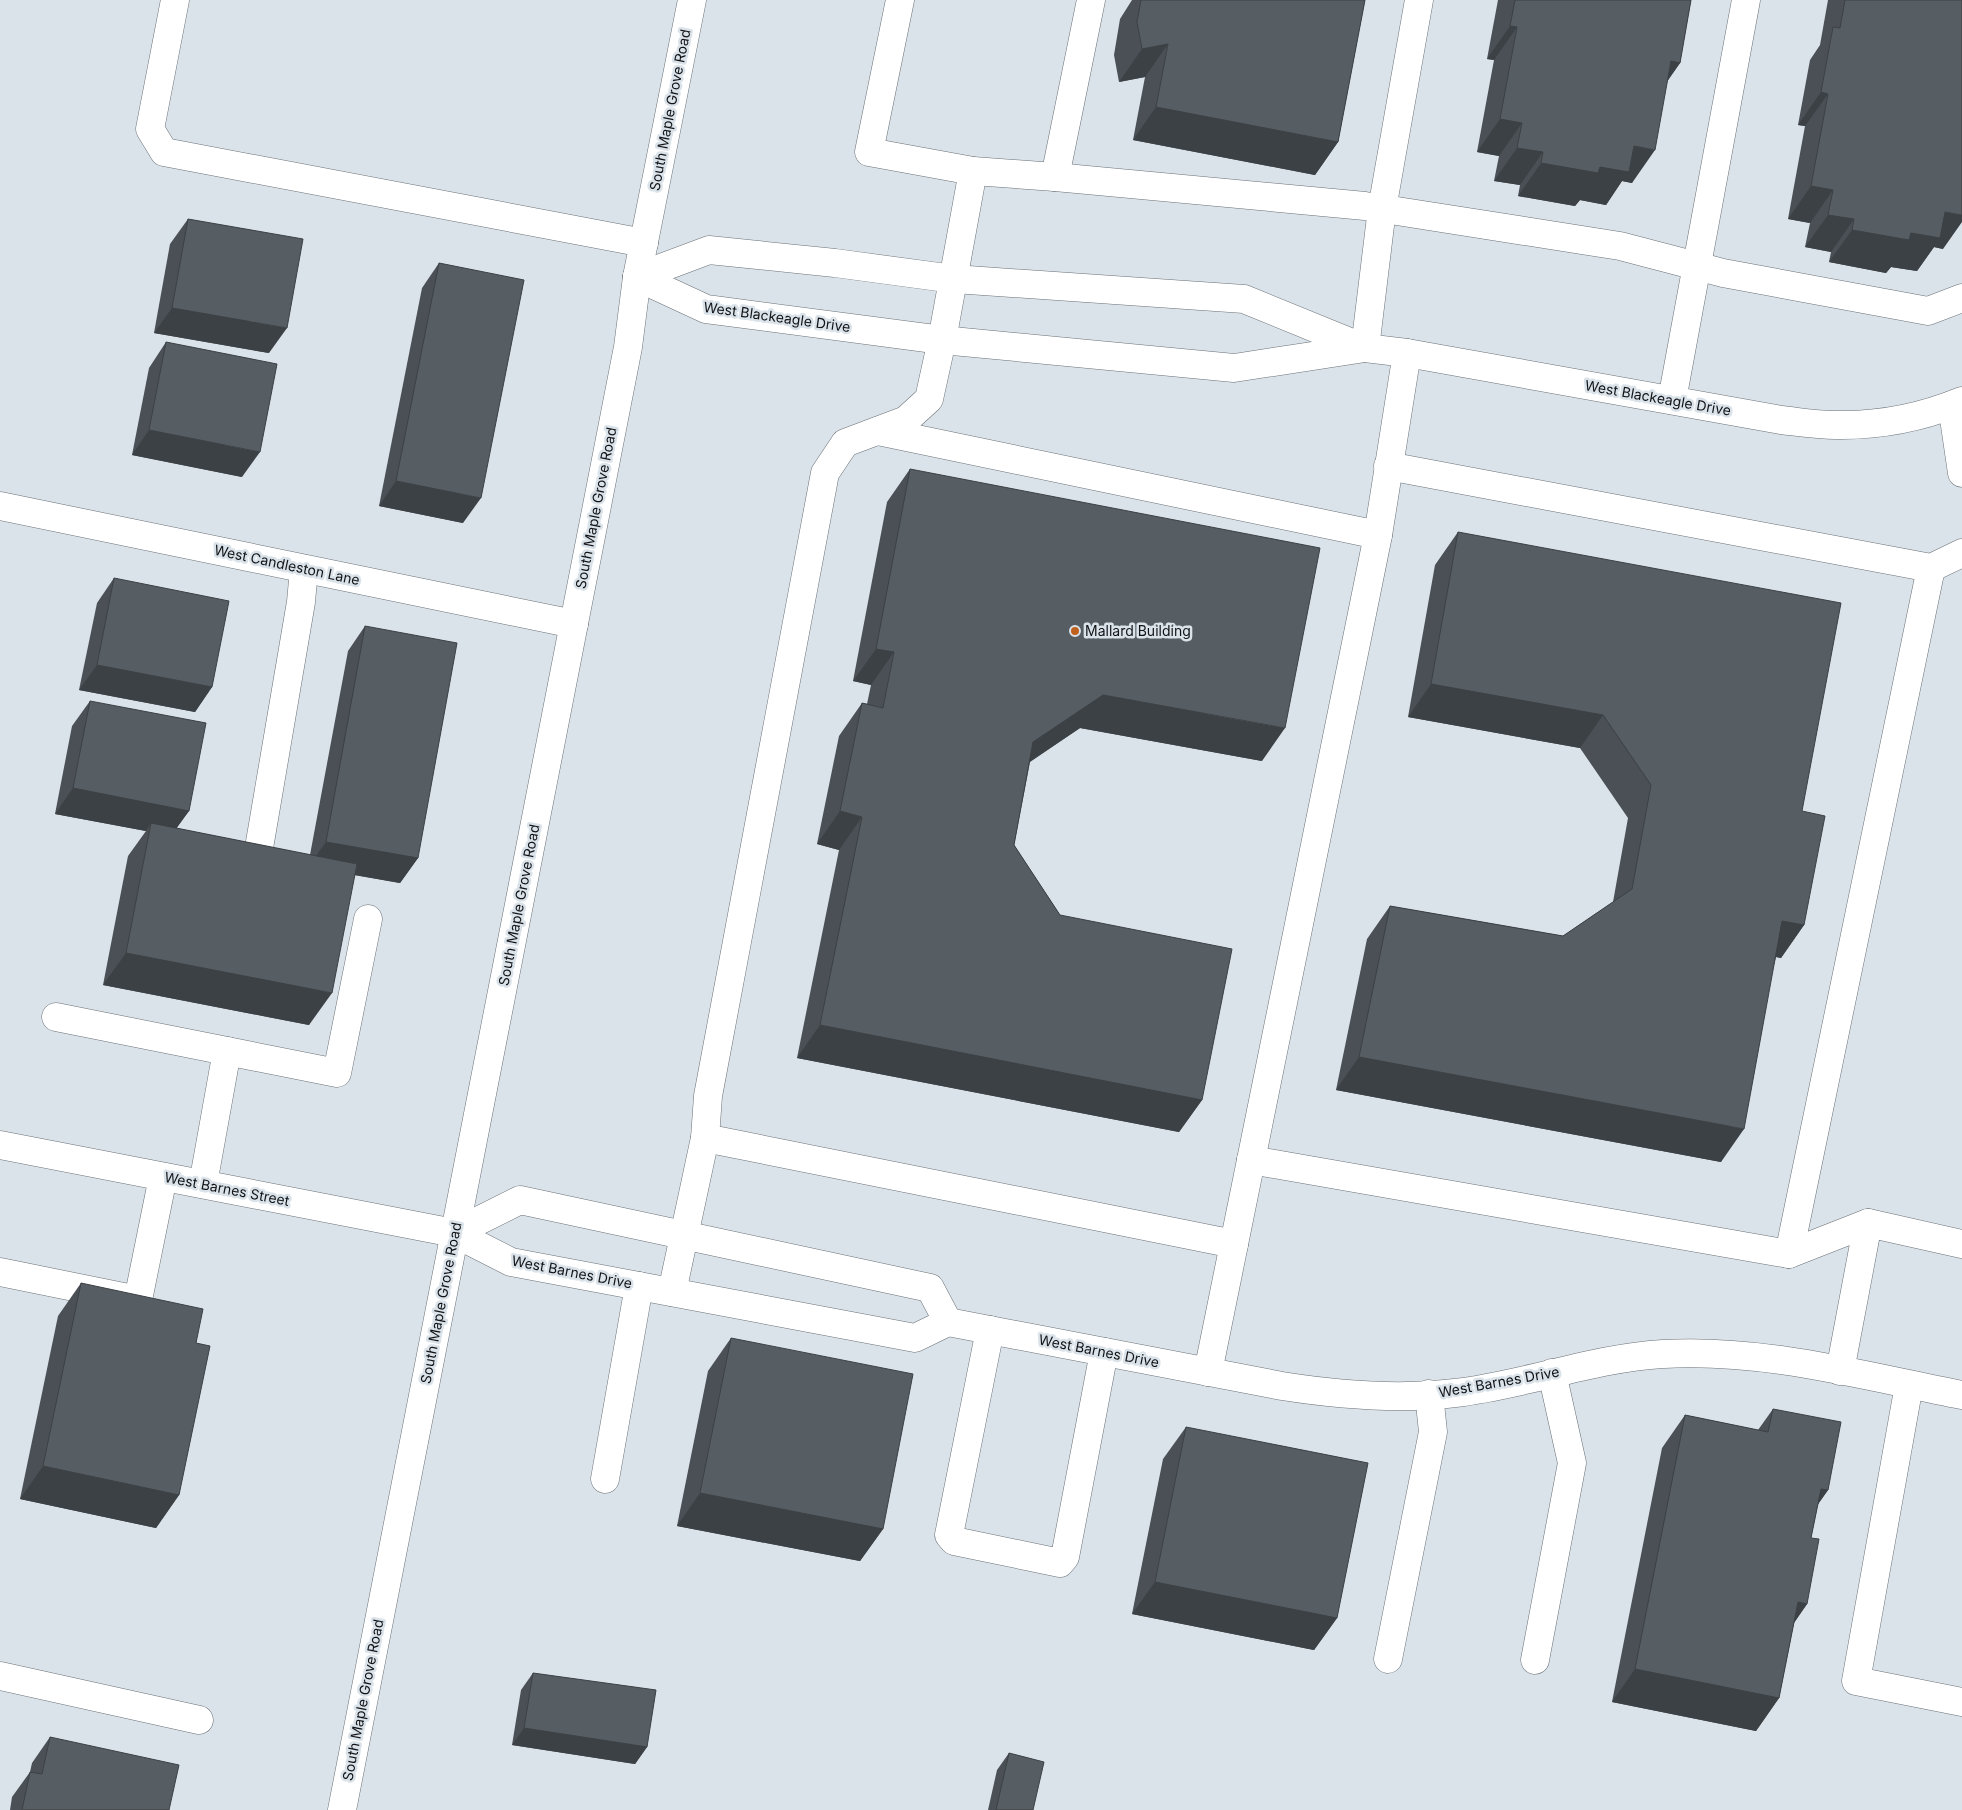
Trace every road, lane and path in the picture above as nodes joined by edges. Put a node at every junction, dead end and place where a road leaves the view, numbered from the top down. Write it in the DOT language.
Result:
graph roads {
  1 [pos="175,0"];
  2 [pos="692,0"];
  3 [pos="900,0"];
  4 [pos="1091,0"];
  5 [pos="1419,0"];
  6 [pos="1746,0"];
  7 [pos="973,171"];
  8 [pos="1055,177"];
  9 [pos="1382,209"];
  10 [pos="644,244"];
  11 [pos="1697,266"];
  12 [pos="637,277"];
  13 [pos="954,280"];
  14 [pos="1962,298"];
  15 [pos="942,340"];
  16 [pos="1365,348"];
  17 [pos="1407,353"];
  18 [pos="1672,400"];
  19 [pos="1957,403"];
  20 [pos="878,430"];
  21 [pos="1388,466"];
  22 [pos="1962,473"];
  23 [pos="0,506"];
  24 [pos="1378,535"];
  25 [pos="1962,553"];
  26 [pos="304,568"];
  27 [pos="1932,568"];
  28 [pos="574,624"];
  29 [pos="259,848"];
  30 [pos="368,919"];
  31 [pos="56,1017"];
  32 [pos="227,1051"];
  33 [pos="705,1138"];
  34 [pos="0,1145"];
  35 [pos="1251,1160"];
  36 [pos="163,1177"];
  37 [pos="203,1184"];
  38 [pos="1868,1223"];
  39 [pos="454,1233"];
  40 [pos="684,1235"];
  41 [pos="1961,1240"];
  42 [pos="1234,1244"];
  43 [pos="1789,1254"];
  44 [pos="0,1272"];
  45 [pos="639,1286"];
  46 [pos="672,1292"];
  47 [pos="948,1322"];
  48 [pos="990,1330"];
  49 [pos="1104,1352"];
  50 [pos="1840,1371"];
  51 [pos="1208,1372"];
  52 [pos="1552,1373"];
  53 [pos="1909,1385"];
  54 [pos="1429,1394"];
  55 [pos="1962,1395"];
  56 [pos="604,1479"];
  57 [pos="1388,1659"];
  58 [pos="1535,1660"];
  59 [pos="0,1676"];
  60 [pos="1962,1702"];
  61 [pos="199,1720"];
  62 [pos="342,1810"];
  1 -- 10 [label="street"];
  2 -- 10 [label="street, South Maple Grove Road"];
  3 -- 7 [label="street"];
  4 -- 8 [label="street"];
  5 -- 9 [label="street"];
  6 -- 11 [label="street"];
  7 -- 8 [label="street"];
  7 -- 13 [label="street"];
  8 -- 9 [label="street"];
  9 -- 11 [label="street"];
  9 -- 16 [label="street"];
  10 -- 12 [label="street, South Maple Grove Road"];
  11 -- 14 [label="street"];
  11 -- 18 [label="street"];
  12 -- 13 [label="street, West Blackeagle Drive"];
  12 -- 15 [label="street, West Blackeagle Drive"];
  12 -- 28 [label="street, South Maple Grove Road"];
  13 -- 15 [label="street"];
  13 -- 16 [label="street, West Blackeagle Drive"];
  15 -- 16 [label="street, West Blackeagle Drive"];
  15 -- 20 [label="street"];
  16 -- 17 [label="street, West Blackeagle Drive"];
  17 -- 18 [label="street, West Blackeagle Drive"];
  17 -- 21 [label="street"];
  18 -- 19 [label="street, West Blackeagle Drive"];
  19 -- 22 [label="street"];
  20 -- 24 [label="street"];
  20 -- 33 [label="street"];
  21 -- 24 [label="street"];
  21 -- 27 [label="street"];
  23 -- 26 [label="street, West Candleston Lane"];
  24 -- 35 [label="street"];
  25 -- 27 [label="street"];
  26 -- 28 [label="street, West Candleston Lane"];
  26 -- 29 [label="street"];
  27 -- 43 [label="street"];
  28 -- 39 [label="street, South Maple Grove Road"];
  30 -- 32 [label="street"];
  31 -- 32 [label="street"];
  32 -- 37 [label="street"];
  33 -- 40 [label="street"];
  33 -- 42 [label="street"];
  34 -- 36 [label="street, West Barnes Street"];
  35 -- 42 [label="street"];
  35 -- 43 [label="street"];
  36 -- 37 [label="street, West Barnes Street"];
  36 -- 44 [label="street"];
  37 -- 39 [label="street, West Barnes Street"];
  38 -- 41 [label="street"];
  38 -- 43 [label="street"];
  38 -- 50 [label="street"];
  39 -- 40 [label="street"];
  39 -- 45 [label="street, West Barnes Drive"];
  39 -- 62 [label="street, South Maple Grove Road"];
  40 -- 46 [label="street"];
  40 -- 47 [label="street"];
  42 -- 51 [label="street"];
  45 -- 46 [label="street, West Barnes Drive"];
  45 -- 56 [label="street"];
  46 -- 47 [label="street, West Barnes Drive"];
  47 -- 48 [label="street, West Barnes Drive"];
  48 -- 49 [label="street, West Barnes Drive"];
  48 -- 49 [label="street"];
  49 -- 51 [label="street, West Barnes Drive"];
  50 -- 52 [label="street, West Barnes Drive"];
  50 -- 53 [label="street, West Barnes Drive"];
  51 -- 54 [label="street, West Barnes Drive"];
  52 -- 54 [label="street, West Barnes Drive"];
  52 -- 58 [label="street"];
  53 -- 55 [label="street, West Barnes Drive"];
  53 -- 60 [label="street"];
  54 -- 57 [label="street"];
  59 -- 61 [label="street"];
}
